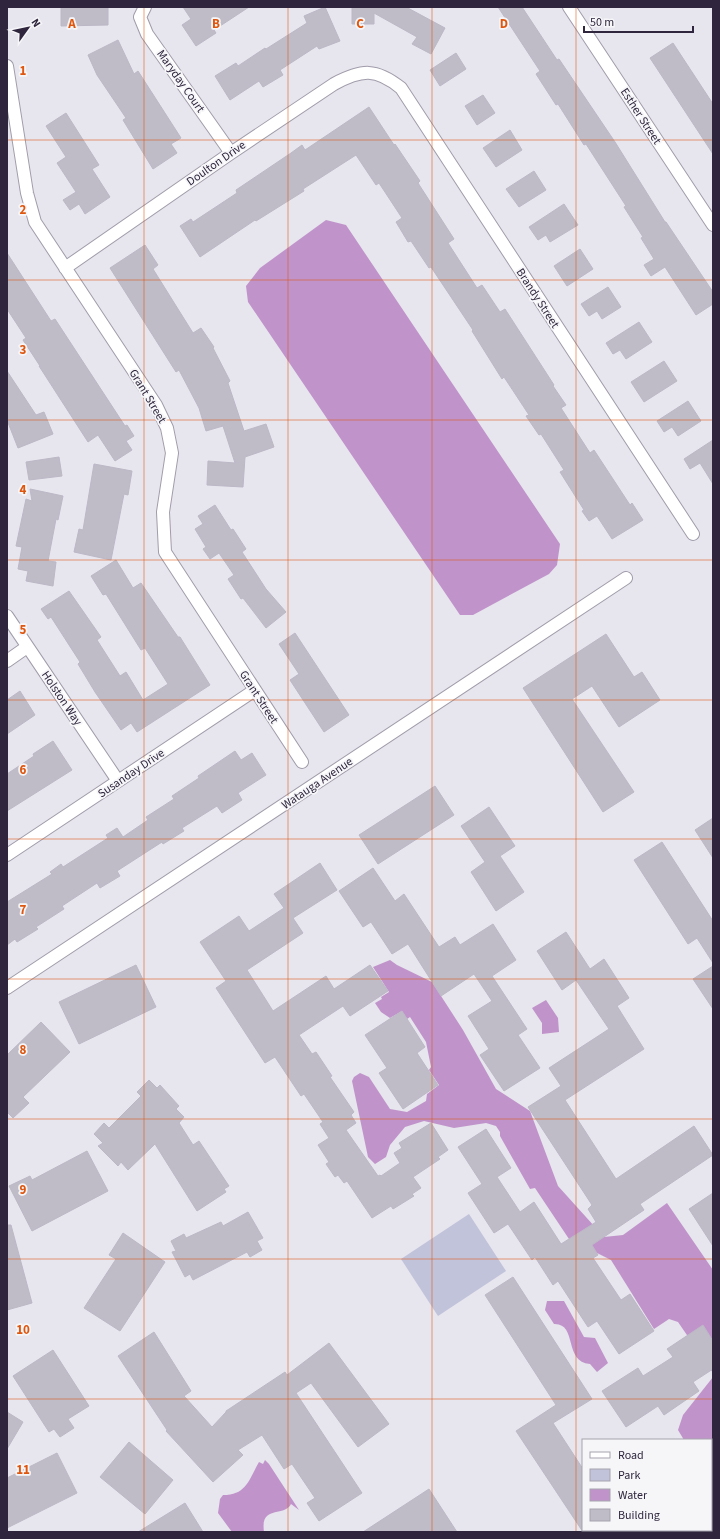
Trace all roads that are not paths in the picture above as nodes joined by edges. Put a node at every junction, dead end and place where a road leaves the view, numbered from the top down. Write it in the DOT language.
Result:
graph roads {
  1 [pos="145,7"];
  2 [pos="569,7"];
  3 [pos="7,66"];
  4 [pos="373,73"];
  5 [pos="9,103"];
  6 [pos="231,153"];
  7 [pos="713,225"];
  8 [pos="65,268"];
  9 [pos="693,534"];
  10 [pos="626,578"];
  11 [pos="7,616"];
  12 [pos="27,647"];
  13 [pos="7,660"];
  14 [pos="254,690"];
  15 [pos="302,762"];
  16 [pos="118,781"];
  17 [pos="7,855"];
  18 [pos="7,988"];
  1 -- 6 [label="street, Maryday Court"];
  2 -- 7 [label="street, Esther Street"];
  3 -- 5 [label="street, Grant Street"];
  4 -- 6 [label="street, Doulton Drive"];
  4 -- 9 [label="street, Brandy Street"];
  5 -- 8 [label="street, Grant Street"];
  6 -- 8 [label="street, Doulton Drive"];
  8 -- 14 [label="street, Grant Street"];
  10 -- 18 [label="street, Watauga Avenue"];
  11 -- 12 [label="street, Holston Way"];
  12 -- 13 [label="street"];
  12 -- 16 [label="street, Holston Way"];
  14 -- 15 [label="street, Grant Street"];
  14 -- 16 [label="street, Susanday Drive"];
  16 -- 17 [label="street, Susanday Drive"];
}
